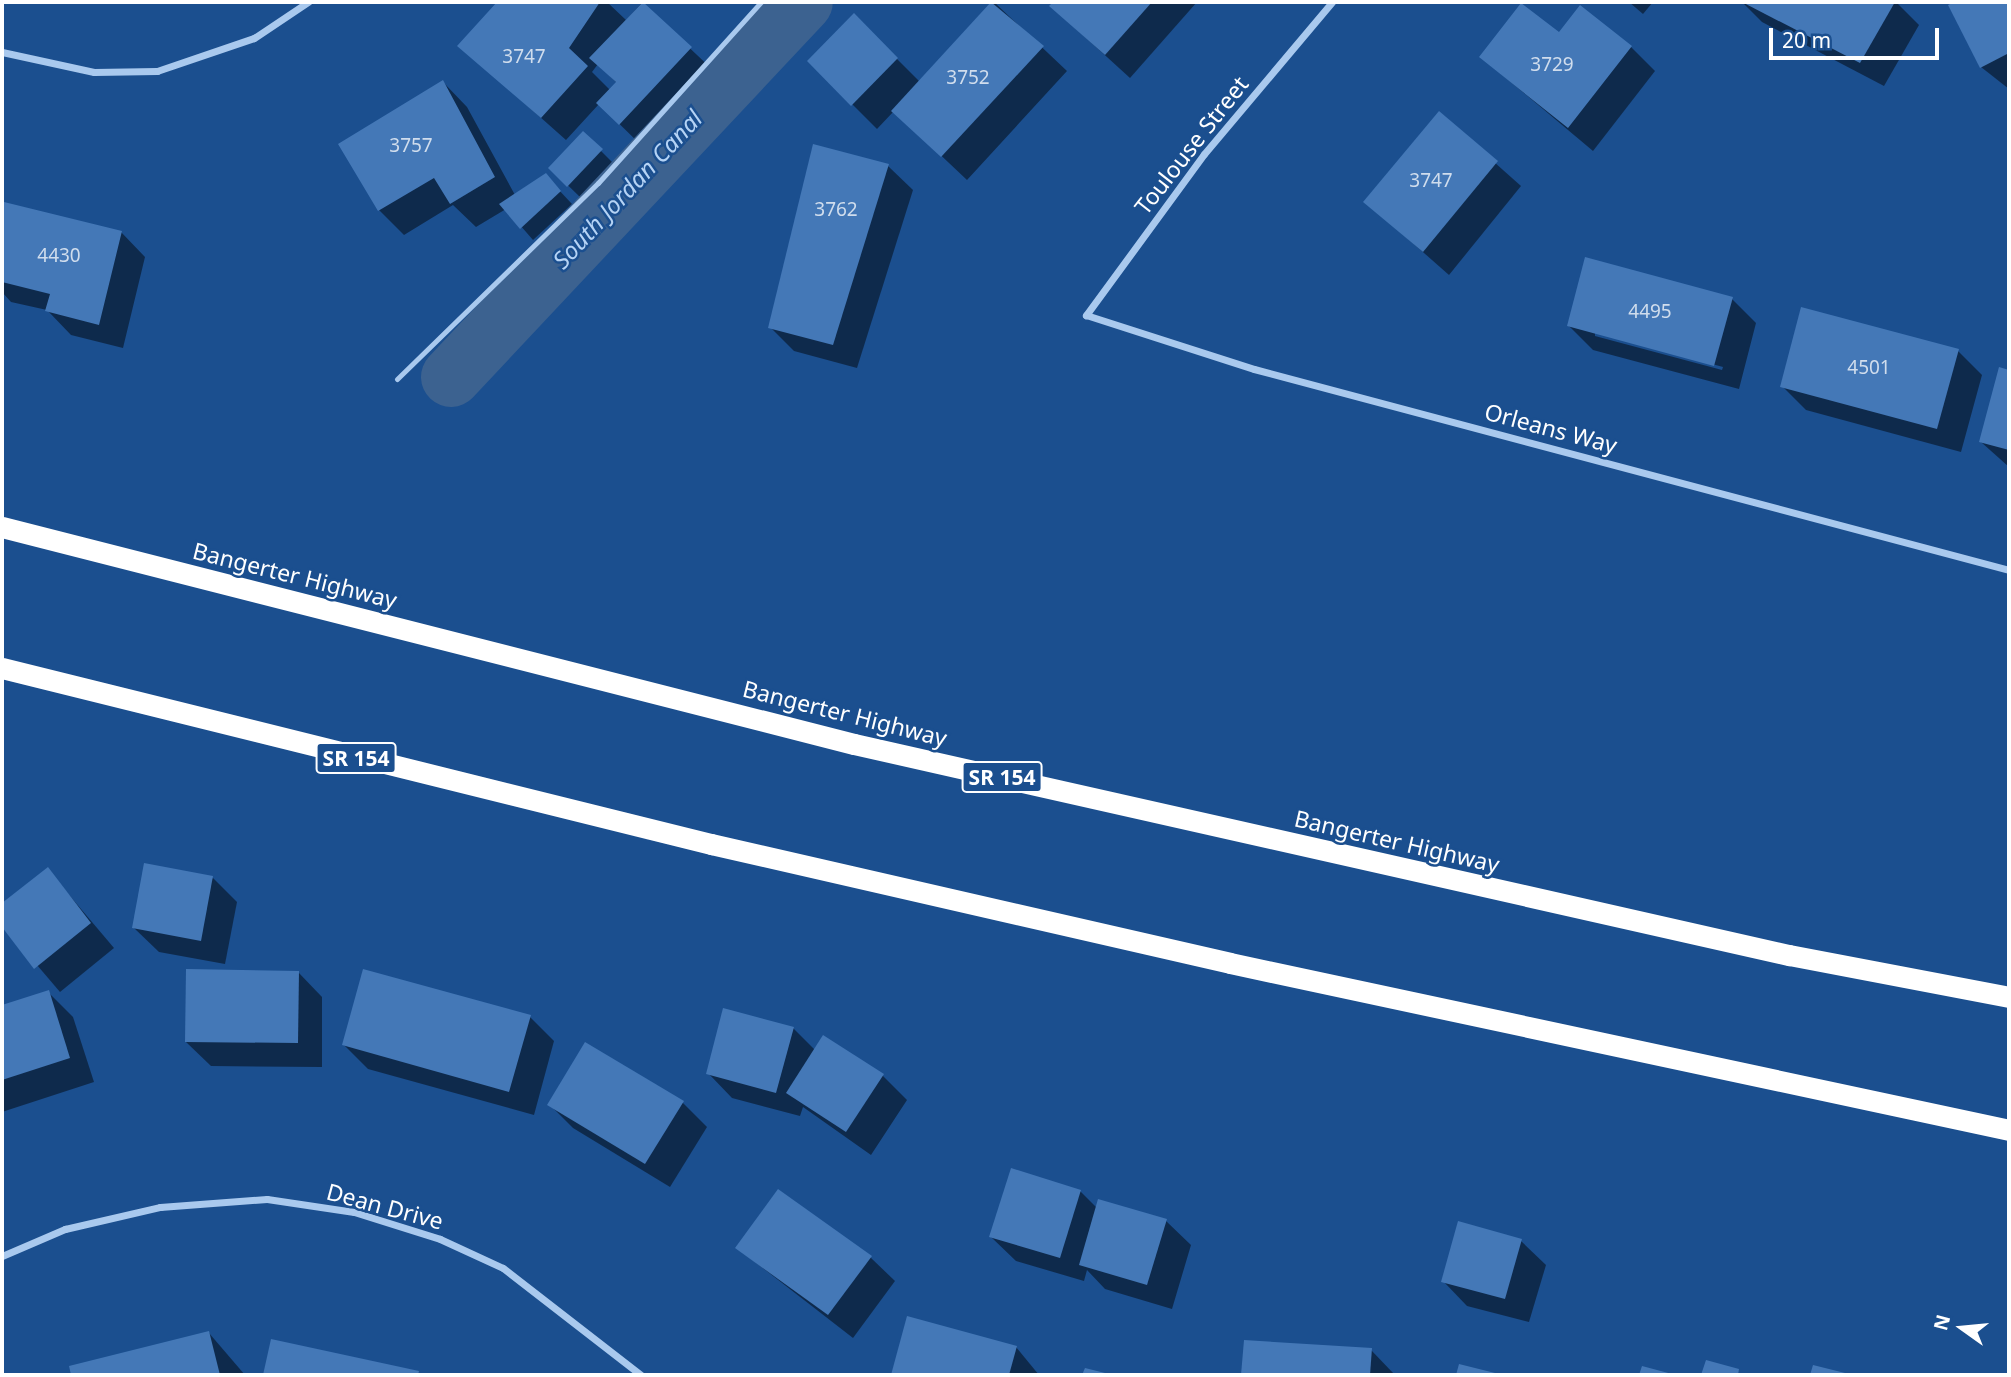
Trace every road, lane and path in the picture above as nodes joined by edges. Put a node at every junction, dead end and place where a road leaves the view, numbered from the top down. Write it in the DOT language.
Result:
graph roads {
  1 [pos="308,2"];
  2 [pos="761,2"];
  3 [pos="1332,2"];
  4 [pos="2,52"];
  5 [pos="1086,315"];
  6 [pos="397,379"];
  7 [pos="2,527"];
  8 [pos="2009,570"];
  9 [pos="2,668"];
  10 [pos="2009,997"];
  11 [pos="2009,1130"];
  12 [pos="2,1256"];
  13 [pos="641,1375"];
  1 -- 4 [label="street"];
  2 -- 6 [label="lane"];
  3 -- 5 [label="street, Toulouse Street"];
  5 -- 8 [label="street, Orleans Way"];
  7 -- 10 [label="highway, Bangerter Highway / SR 154"];
  9 -- 11 [label="highway, SR 154"];
  12 -- 13 [label="street, Dean Drive"];
}
